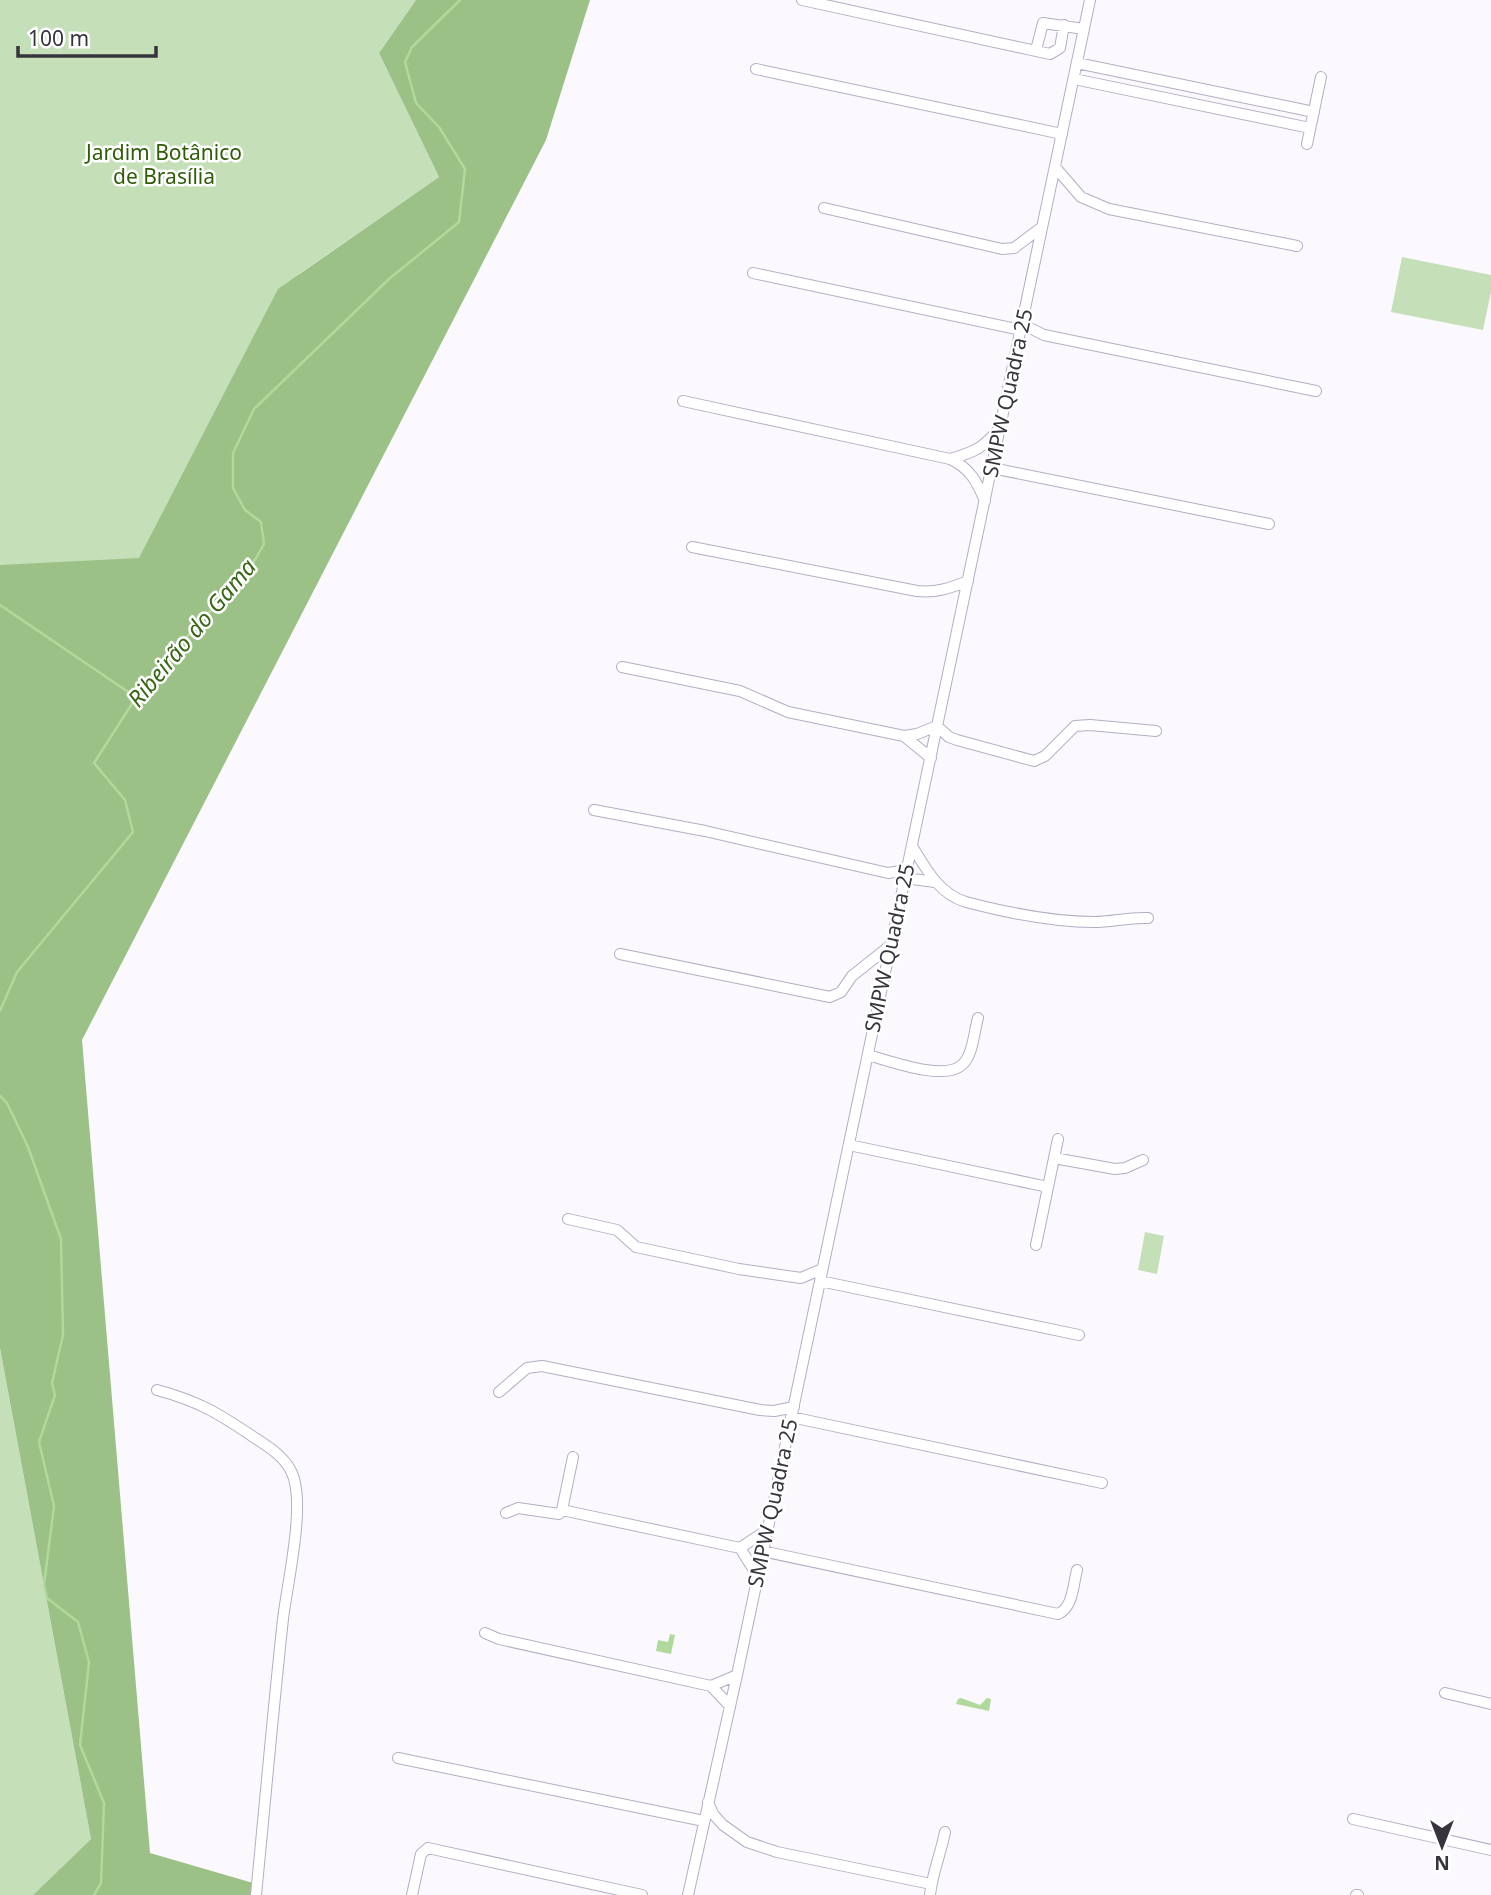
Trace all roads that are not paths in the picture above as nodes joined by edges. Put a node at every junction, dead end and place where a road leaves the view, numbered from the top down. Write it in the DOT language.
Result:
graph roads {
  1 [pos="802,0"];
  2 [pos="1090,0"];
  3 [pos="1064,25"];
  4 [pos="1084,29"];
  5 [pos="1036,50"];
  6 [pos="1077,63"];
  7 [pos="757,69"];
  8 [pos="1122,72"];
  9 [pos="1321,77"];
  10 [pos="1074,79"];
  11 [pos="1118,88"];
  12 [pos="1220,92"];
  13 [pos="1216,108"];
  14 [pos="1314,112"];
  15 [pos="1310,128"];
  16 [pos="1062,134"];
  17 [pos="1307,144"];
  18 [pos="1055,167"];
  19 [pos="824,208"];
  20 [pos="1042,227"];
  21 [pos="1297,246"];
  22 [pos="753,273"];
  23 [pos="1021,331"];
  24 [pos="1316,391"];
  25 [pos="683,401"];
  26 [pos="1001,426"];
  27 [pos="950,459"];
  28 [pos="992,468"];
  29 [pos="985,501"];
  30 [pos="1269,524"];
  31 [pos="692,547"];
  32 [pos="968,581"];
  33 [pos="622,667"];
  34 [pos="937,726"];
  35 [pos="1156,731"];
  36 [pos="904,736"];
  37 [pos="931,758"];
  38 [pos="594,810"];
  39 [pos="912,846"];
  40 [pos="905,877"];
  41 [pos="935,882"];
  42 [pos="1148,918"];
  43 [pos="891,945"];
  44 [pos="620,954"];
  45 [pos="978,1018"];
  46 [pos="868,1055"];
  47 [pos="1058,1139"];
  48 [pos="849,1144"];
  49 [pos="1054,1158"];
  50 [pos="1143,1160"];
  51 [pos="1048,1187"];
  52 [pos="568,1220"];
  53 [pos="1036,1245"];
  54 [pos="822,1269"];
  55 [pos="801,1278"];
  56 [pos="820,1281"];
  57 [pos="817,1293"];
  58 [pos="1079,1335"];
  59 [pos="157,1390"];
  60 [pos="499,1392"];
  61 [pos="793,1412"];
  62 [pos="573,1457"];
  63 [pos="1102,1483"];
  64 [pos="562,1510"];
  65 [pos="506,1513"];
  66 [pos="766,1530"];
  67 [pos="740,1548"];
  68 [pos="762,1551"];
  69 [pos="1077,1570"];
  70 [pos="757,1575"];
  71 [pos="485,1633"];
  72 [pos="737,1675"];
  73 [pos="711,1686"];
  74 [pos="1445,1693"];
  75 [pos="1491,1704"];
  76 [pos="729,1705"];
  77 [pos="398,1758"];
  78 [pos="708,1802"];
  79 [pos="1353,1819"];
  80 [pos="704,1821"];
  81 [pos="945,1832"];
  82 [pos="1491,1850"];
  83 [pos="930,1890"];
  84 [pos="597,1891"];
  85 [pos="256,1895"];
  86 [pos="412,1895"];
  87 [pos="642,1895"];
  88 [pos="688,1895"];
  1 -- 5 [label="street"];
  2 -- 4 [label="street, SMPW Quadra 25"];
  3 -- 4 [label="street"];
  3 -- 5 [label="street"];
  3 -- 5 [label="street"];
  4 -- 6 [label="street, SMPW Quadra 25"];
  6 -- 8 [label="street"];
  6 -- 10 [label="street, SMPW Quadra 25"];
  7 -- 16 [label="street"];
  8 -- 11 [label="street"];
  8 -- 12 [label="street"];
  9 -- 14 [label="street"];
  10 -- 11 [label="street"];
  10 -- 16 [label="street, SMPW Quadra 25"];
  11 -- 13 [label="street"];
  12 -- 13 [label="street"];
  12 -- 14 [label="street"];
  13 -- 15 [label="street"];
  14 -- 15 [label="street"];
  15 -- 17 [label="street"];
  16 -- 18 [label="street, SMPW Quadra 25"];
  18 -- 20 [label="street, SMPW Quadra 25"];
  18 -- 21 [label="street"];
  19 -- 20 [label="street"];
  20 -- 23 [label="street, SMPW Quadra 25"];
  22 -- 23 [label="street"];
  23 -- 24 [label="street"];
  23 -- 26 [label="street, SMPW Quadra 25"];
  25 -- 27 [label="street"];
  26 -- 27 [label="street"];
  26 -- 28 [label="street, SMPW Quadra 25"];
  27 -- 29 [label="street"];
  28 -- 29 [label="street, SMPW Quadra 25"];
  28 -- 30 [label="street"];
  29 -- 32 [label="street, SMPW Quadra 25"];
  31 -- 32 [label="street"];
  32 -- 34 [label="street, SMPW Quadra 25"];
  33 -- 36 [label="street"];
  34 -- 35 [label="street"];
  34 -- 36 [label="street"];
  34 -- 37 [label="street, SMPW Quadra 25"];
  36 -- 37 [label="street"];
  37 -- 39 [label="street, SMPW Quadra 25"];
  38 -- 40 [label="street"];
  39 -- 40 [label="street, SMPW Quadra 25"];
  39 -- 41 [label="street"];
  40 -- 41 [label="street"];
  40 -- 43 [label="street, SMPW Quadra 25"];
  41 -- 42 [label="street"];
  43 -- 44 [label="street"];
  43 -- 46 [label="street, SMPW Quadra 25"];
  45 -- 46 [label="street"];
  46 -- 48 [label="street, SMPW Quadra 25"];
  47 -- 49 [label="street"];
  48 -- 51 [label="street"];
  48 -- 54 [label="street, SMPW Quadra 25"];
  49 -- 50 [label="street"];
  49 -- 51 [label="street"];
  51 -- 53 [label="street"];
  52 -- 55 [label="street"];
  54 -- 55 [label="street"];
  54 -- 56 [label="street, SMPW Quadra 25"];
  55 -- 57 [label="street"];
  56 -- 57 [label="street, SMPW Quadra 25"];
  56 -- 58 [label="street"];
  57 -- 61 [label="street, SMPW Quadra 25"];
  59 -- 85 [label="street"];
  60 -- 61 [label="street"];
  61 -- 63 [label="street"];
  61 -- 66 [label="street, SMPW Quadra 25"];
  62 -- 64 [label="street"];
  64 -- 65 [label="street"];
  64 -- 67 [label="street"];
  66 -- 67 [label="street"];
  66 -- 68 [label="street, SMPW Quadra 25"];
  67 -- 70 [label="street"];
  68 -- 69 [label="street"];
  68 -- 70 [label="street, SMPW Quadra 25"];
  70 -- 72 [label="street, SMPW Quadra 25"];
  71 -- 73 [label="street"];
  72 -- 73 [label="street"];
  72 -- 76 [label="street, SMPW Quadra 25"];
  73 -- 76 [label="street"];
  74 -- 75 [label="street"];
  76 -- 78 [label="street, SMPW Quadra 25"];
  77 -- 80 [label="street"];
  78 -- 80 [label="street, SMPW Quadra 25"];
  78 -- 83 [label="street"];
  79 -- 82 [label="street"];
  80 -- 88 [label="street, SMPW Quadra 25"];
  81 -- 83 [label="street"];
  84 -- 86 [label="street"];
  84 -- 87 [label="street"];
}
